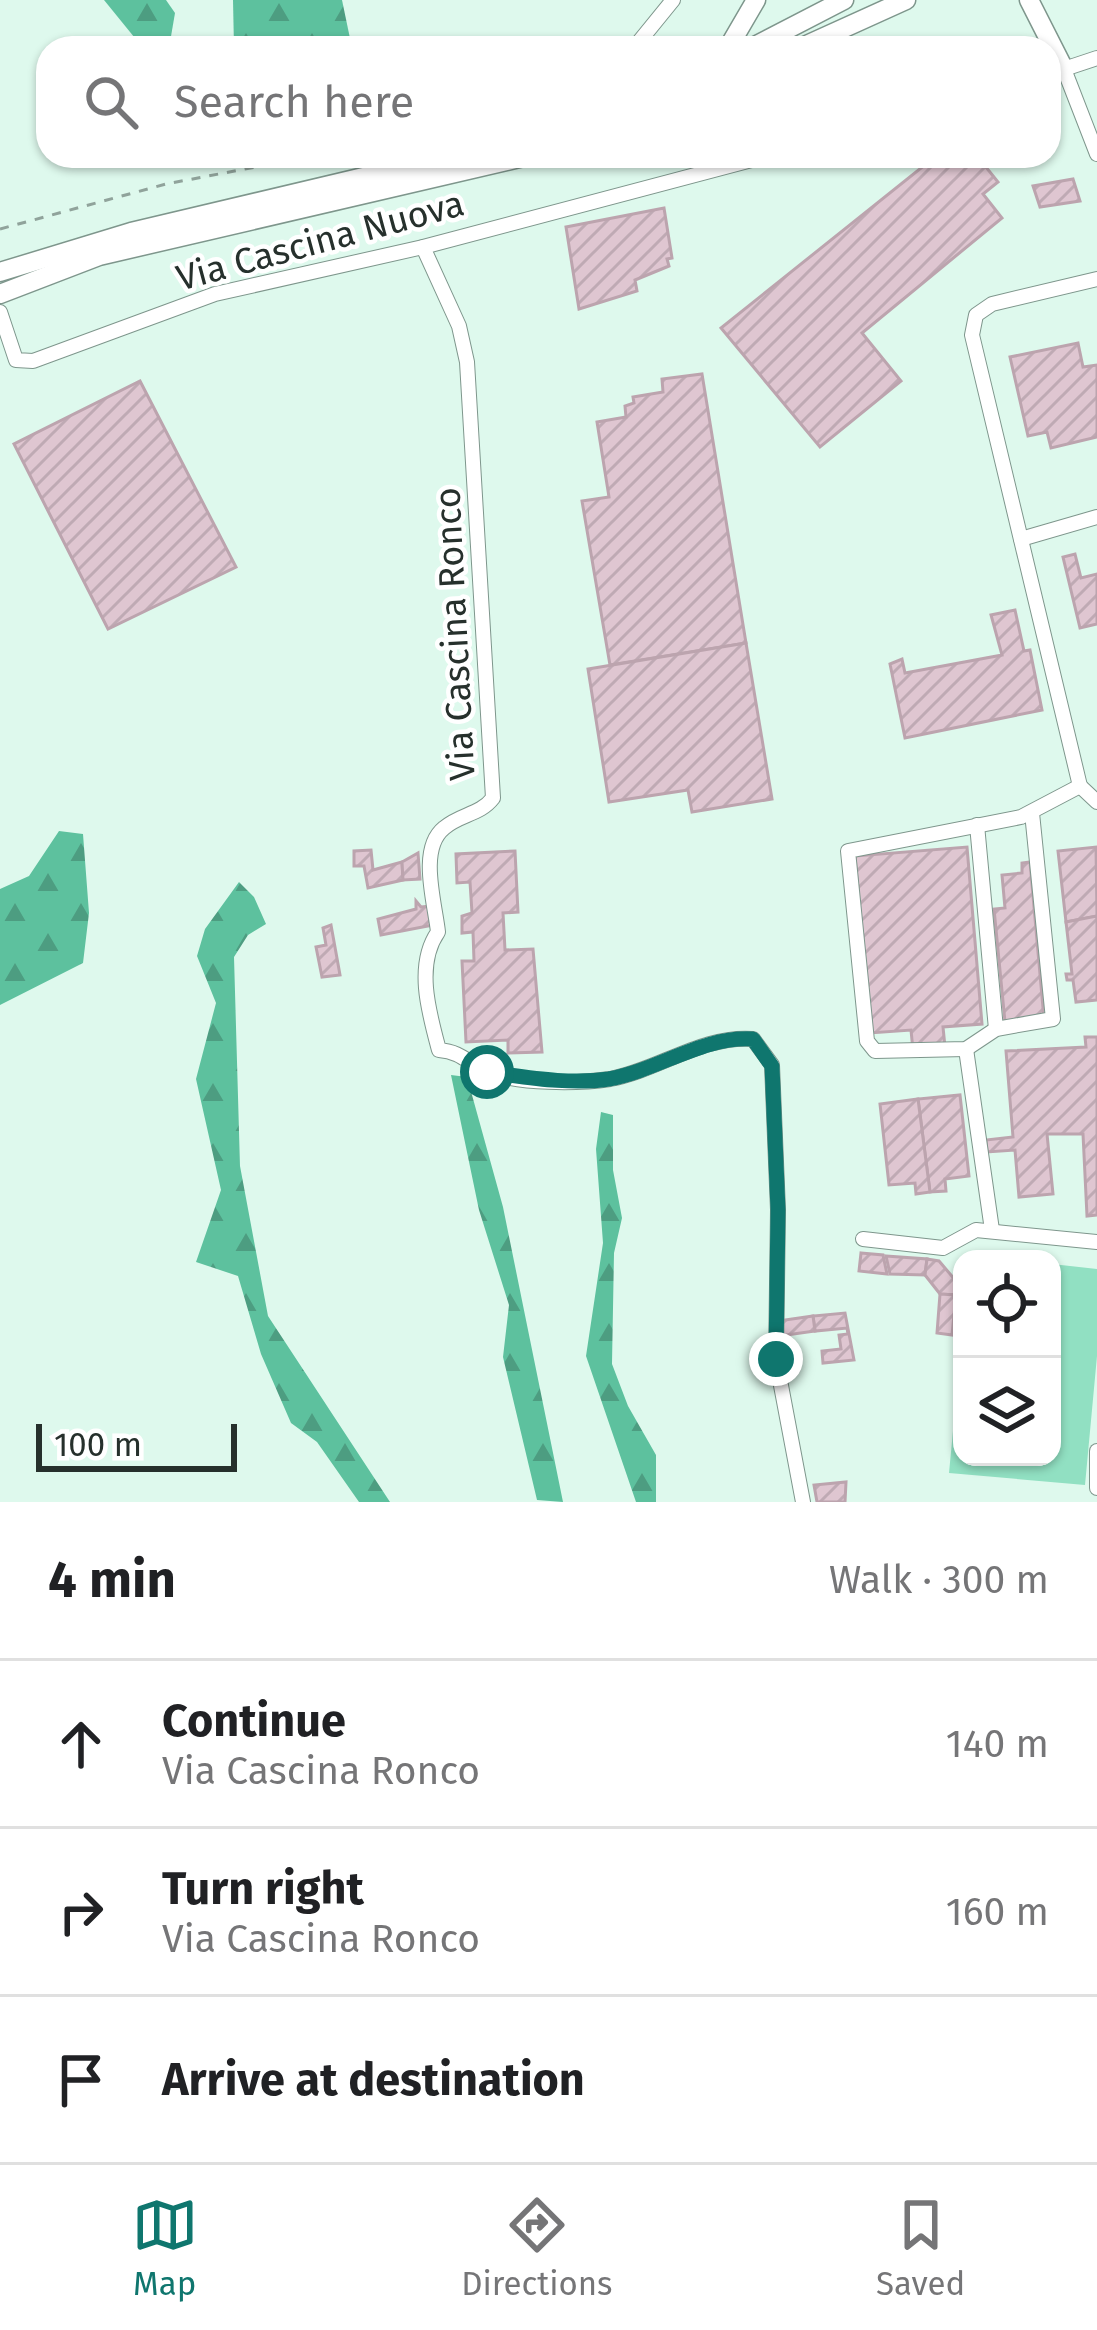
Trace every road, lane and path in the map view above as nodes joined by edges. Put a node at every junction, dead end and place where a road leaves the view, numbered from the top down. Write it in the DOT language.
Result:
graph roads {
  1 [pos="673,0"];
  2 [pos="757,0"];
  3 [pos="844,0"];
  4 [pos="882,0"];
  5 [pos="906,0"];
  6 [pos="1030,0"];
  7 [pos="1040,0"];
  8 [pos="1047,27"];
  9 [pos="644,36"];
  10 [pos="735,36"];
  11 [pos="774,36"];
  12 [pos="812,36"];
  13 [pos="826,36"];
  14 [pos="1049,36"];
  15 [pos="1097,58"];
  16 [pos="1061,71"];
  17 [pos="1061,80"];
  18 [pos="1097,154"];
  19 [pos="251,168"];
  20 [pos="401,168"];
  21 [pos="477,168"];
  22 [pos="722,168"];
  23 [pos="0,230"];
  24 [pos="424,247"];
  25 [pos="0,272"];
  26 [pos="1097,279"];
  27 [pos="0,294"];
  28 [pos="0,312"];
  29 [pos="1097,518"];
  30 [pos="1021,539"];
  31 [pos="1080,785"];
  32 [pos="1097,802"];
  33 [pos="1032,813"];
  34 [pos="977,825"];
  35 [pos="996,1030"];
  36 [pos="966,1049"];
  37 [pos="992,1231"];
  38 [pos="863,1239"];
  39 [pos="1097,1242"];
  40 [pos="1097,1451"];
  41 [pos="1097,1488"];
  42 [pos="803,1502"];
  1 -- 9 [label="street"];
  2 -- 10 [label="highway"];
  3 -- 11 [label="highway"];
  4 -- 12 [label="highway"];
  5 -- 13 [label="highway"];
  6 -- 8 [label="highway"];
  7 -- 8 [label="highway"];
  8 -- 14 [label="highway"];
  15 -- 16 [label="street"];
  17 -- 18 [label="street"];
  19 -- 23 [label="path"];
  20 -- 25 [label="highway"];
  21 -- 27 [label="highway"];
  22 -- 24 [label="street, Via Cascina Nuova"];
  24 -- 28 [label="street, Via Cascina Nuova"];
  24 -- 42 [label="street, Via Cascina Ronco"];
  26 -- 30 [label="street"];
  29 -- 30 [label="street"];
  30 -- 31 [label="street"];
  31 -- 32 [label="street"];
  31 -- 33 [label="street"];
  33 -- 34 [label="street"];
  33 -- 35 [label="street"];
  34 -- 35 [label="street"];
  34 -- 36 [label="street"];
  35 -- 36 [label="street"];
  36 -- 37 [label="street"];
  37 -- 38 [label="street"];
  37 -- 39 [label="street"];
  40 -- 41 [label="street"];
}
